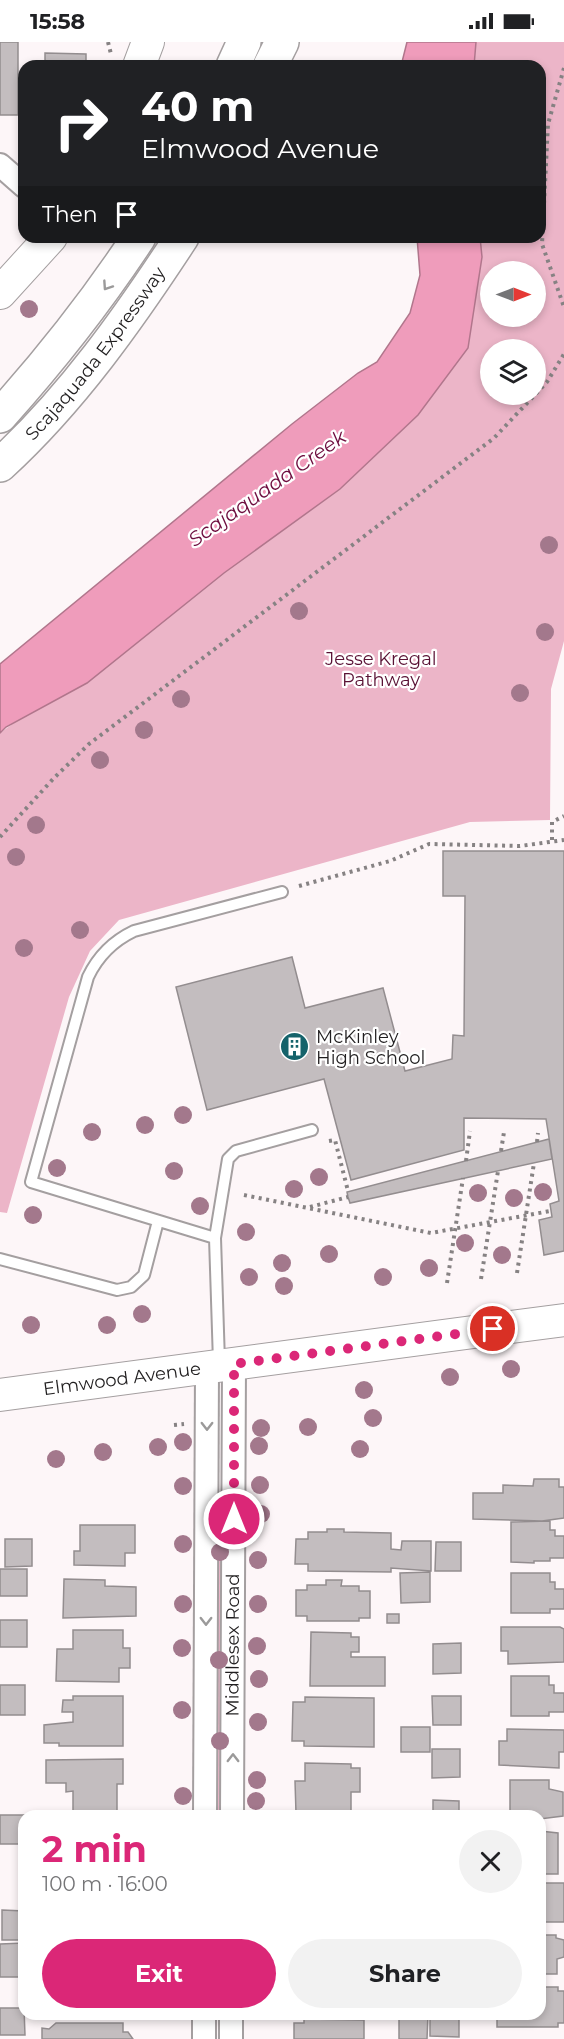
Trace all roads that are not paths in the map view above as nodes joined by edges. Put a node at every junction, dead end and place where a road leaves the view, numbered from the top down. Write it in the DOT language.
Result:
graph roads {
  1 [pos="148,42"];
  2 [pos="244,42"];
  3 [pos="282,42"];
  4 [pos="141,60"];
  5 [pos="236,60"];
  6 [pos="273,60"];
  7 [pos="0,165"];
  8 [pos="18,181"];
  9 [pos="46,243"];
  10 [pos="135,243"];
  11 [pos="178,243"];
  12 [pos="0,293"];
  13 [pos="0,416"];
  14 [pos="0,465"];
  15 [pos="282,892"];
  16 [pos="312,1130"];
  17 [pos="158,1221"];
  18 [pos="216,1238"];
  19 [pos="0,1259"];
  20 [pos="564,1320"];
  21 [pos="220,1366"];
  22 [pos="0,1395"];
  23 [pos="205,1810"];
  24 [pos="232,1810"];
  25 [pos="204,2020"];
  26 [pos="231,2020"];
  27 [pos="204,2039"];
  28 [pos="231,2039"];
  1 -- 4 [label="street"];
  2 -- 5 [label="highway"];
  3 -- 6 [label="highway"];
  7 -- 8 [label="street"];
  9 -- 12 [label="street"];
  10 -- 13 [label="highway, Scajaquada Expressway, one-way"];
  11 -- 14 [label="highway, Scajaquada Expressway"];
  15 -- 17 [label="lane"];
  16 -- 18 [label="lane"];
  17 -- 18 [label="lane"];
  17 -- 19 [label="lane"];
  18 -- 21 [label="lane"];
  20 -- 21 [label="street, Elmwood Avenue"];
  21 -- 22 [label="street, Elmwood Avenue"];
  21 -- 23 [label="street, Middlesex Road, one-way"];
  24 -- 21 [label="street, Middlesex Road, one-way"];
  25 -- 27 [label="street"];
  26 -- 28 [label="street"];
}
